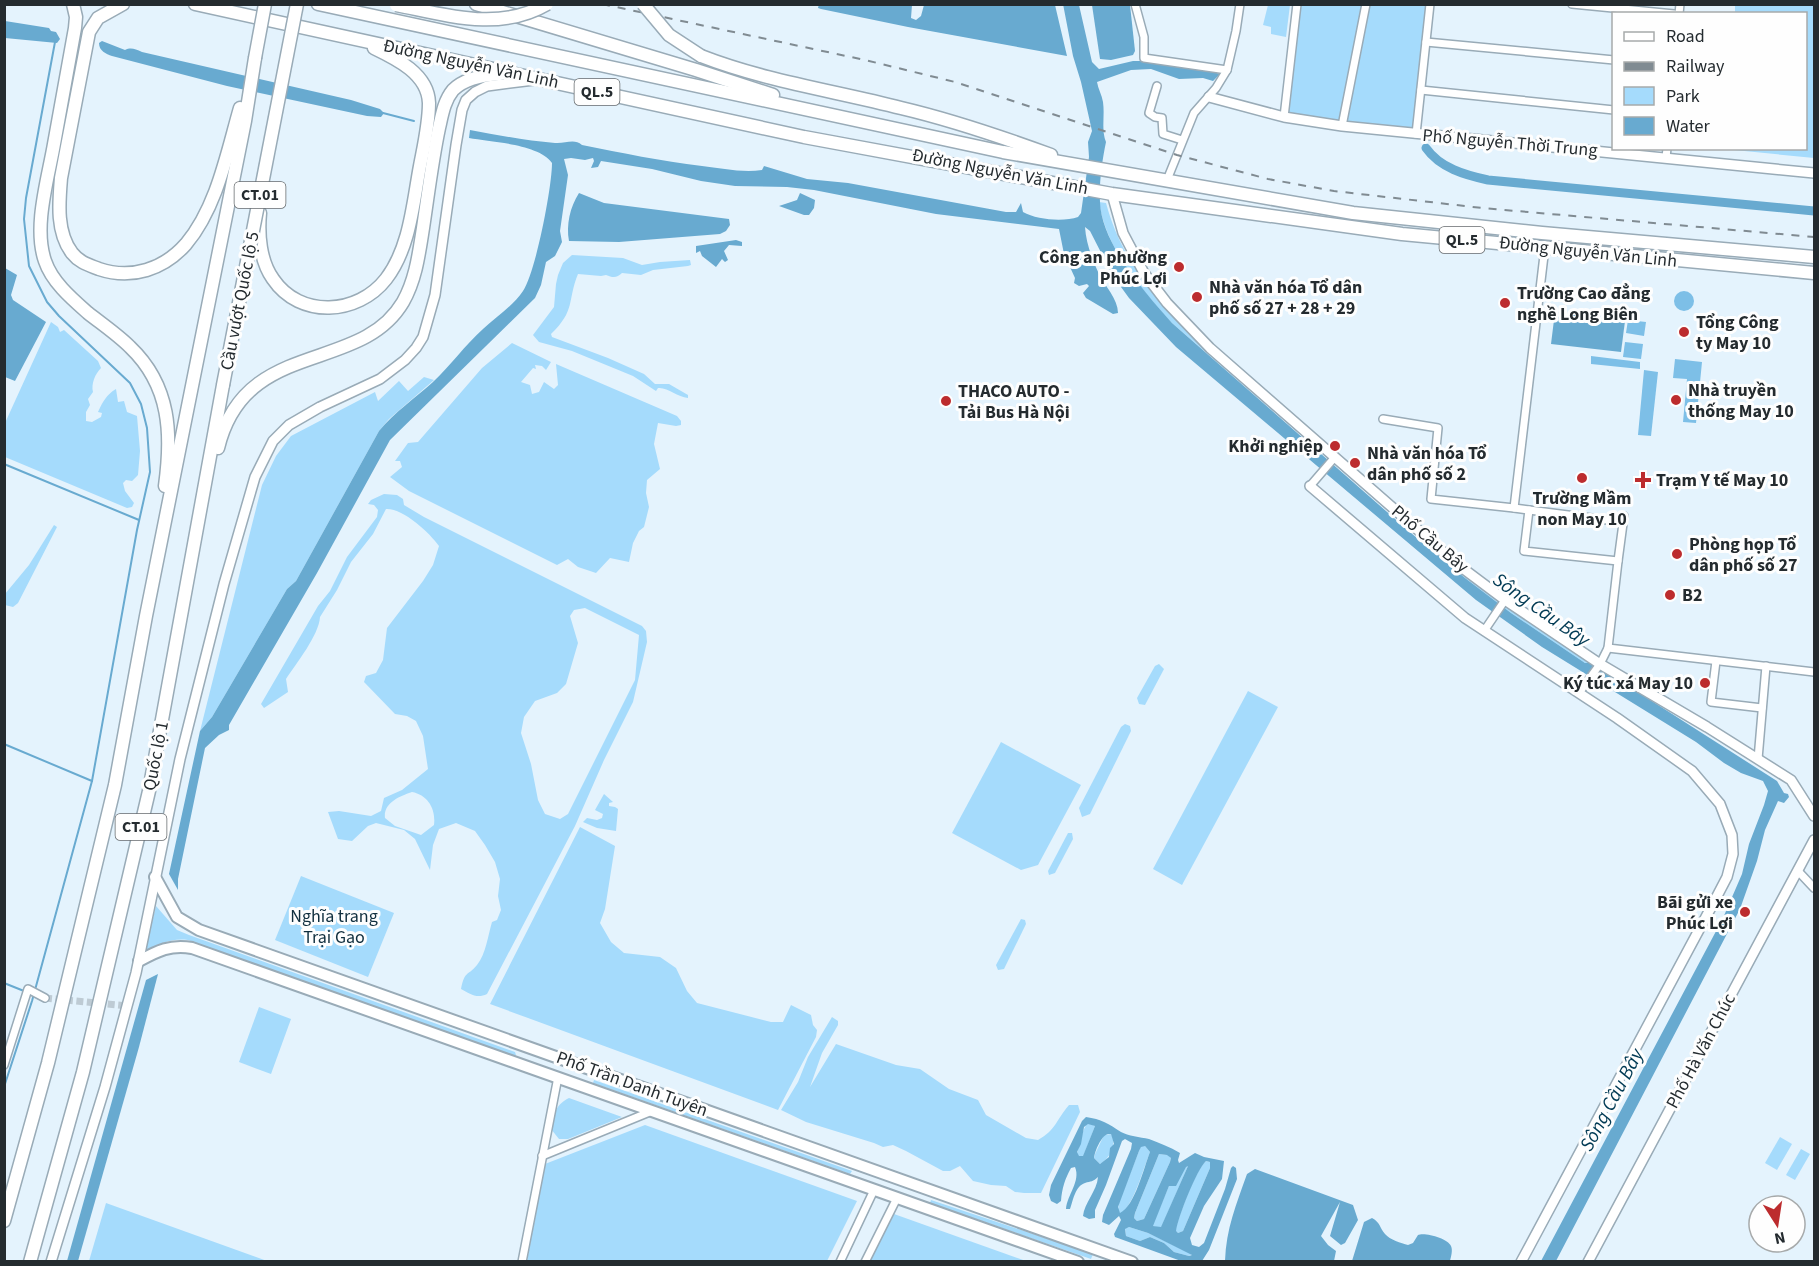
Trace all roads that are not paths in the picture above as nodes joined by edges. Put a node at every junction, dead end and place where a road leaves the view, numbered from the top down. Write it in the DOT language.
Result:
graph roads {
  1 [pos="73,4"];
  2 [pos="123,4"];
  3 [pos="195,4"];
  4 [pos="265,4"];
  5 [pos="297,4"];
  6 [pos="318,4"];
  7 [pos="396,4"];
  8 [pos="476,4"];
  9 [pos="547,4"];
  10 [pos="643,4"];
  11 [pos="1135,4"];
  12 [pos="1240,4"];
  13 [pos="1297,4"];
  14 [pos="1366,4"];
  15 [pos="1430,4"];
  16 [pos="1572,4"];
  17 [pos="1620,11"];
  18 [pos="1638,12"];
  19 [pos="354,39"];
  20 [pos="1426,42"];
  21 [pos="255,58"];
  22 [pos="1612,60"];
  23 [pos="1227,70"];
  24 [pos="510,73"];
  25 [pos="541,80"];
  26 [pos="1157,86"];
  27 [pos="1421,90"];
  28 [pos="1209,97"];
  29 [pos="1612,110"];
  30 [pos="825,113"];
  31 [pos="1284,117"];
  32 [pos="274,126"];
  33 [pos="1342,126"];
  34 [pos="1416,134"];
  35 [pos="1182,140"];
  36 [pos="436,142"];
  37 [pos="456,145"];
  38 [pos="1612,149"];
  39 [pos="1627,150"];
  40 [pos="1666,153"];
  41 [pos="1077,165"];
  42 [pos="1815,172"];
  43 [pos="1167,180"];
  44 [pos="1111,194"];
  45 [pos="1658,243"];
  46 [pos="1545,247"];
  47 [pos="1815,257"];
  48 [pos="1657,258"];
  49 [pos="1815,273"];
  50 [pos="194,380"];
  51 [pos="223,385"];
  52 [pos="1383,419"];
  53 [pos="1335,457"];
  54 [pos="1310,486"];
  55 [pos="1514,508"];
  56 [pos="1529,510"];
  57 [pos="1618,561"];
  58 [pos="1505,600"];
  59 [pos="146,616"];
  60 [pos="181,620"];
  61 [pos="1484,631"];
  62 [pos="1608,648"];
  63 [pos="1716,661"];
  64 [pos="1600,664"];
  65 [pos="1766,666"];
  66 [pos="1815,672"];
  67 [pos="1579,693"];
  68 [pos="1762,708"];
  69 [pos="1758,759"];
  70 [pos="1815,816"];
  71 [pos="1815,840"];
  72 [pos="1798,871"];
  73 [pos="155,877"];
  74 [pos="1815,888"];
  75 [pos="139,962"];
  76 [pos="45,998"];
  77 [pos="563,1059"];
  78 [pos="4,1065"];
  79 [pos="558,1077"];
  80 [pos="652,1111"];
  81 [pos="542,1156"];
  82 [pos="891,1176"];
  83 [pos="880,1191"];
  84 [pos="897,1198"];
  85 [pos="4,1221"];
  86 [pos="30,1262"];
  87 [pos="51,1262"];
  88 [pos="522,1262"];
  89 [pos="840,1262"];
  90 [pos="865,1262"];
  91 [pos="1078,1262"];
  92 [pos="1132,1262"];
  93 [pos="1521,1262"];
  94 [pos="1588,1262"];
  1 -- 59 [label="highway"];
  2 -- 21 [label="highway"];
  3 -- 19 [label="highway, Đường Nguyễn Văn Linh / QL.5"];
  4 -- 21 [label="highway, Cầu vượt Quốc lộ 5 / CT.01, bridge"];
  5 -- 32 [label="highway, Cầu vượt Quốc lộ 5 / CT.01, bridge"];
  6 -- 30 [label="highway, Đường Nguyễn Văn Linh / QL.5"];
  7 -- 9 [label="highway, bridge"];
  8 -- 30 [label="highway"];
  10 -- 41 [label="highway, bridge"];
  11 -- 23 [label="street"];
  12 -- 23 [label="street"];
  13 -- 31 [label="street"];
  14 -- 33 [label="street"];
  15 -- 20 [label="street"];
  16 -- 17 [label="street"];
  17 -- 18 [label="street"];
  19 -- 24 [label="highway, Đường Nguyễn Văn Linh / QL.5"];
  19 -- 32 [label="highway, bridge"];
  20 -- 22 [label="street"];
  20 -- 27 [label="street"];
  21 -- 50 [label="highway, Cầu vượt Quốc lộ 5 / CT.01"];
  23 -- 28 [label="street"];
  24 -- 25 [label="highway, Đường Nguyễn Văn Linh / QL.5"];
  24 -- 36 [label="highway"];
  25 -- 37 [label="street"];
  25 -- 44 [label="highway, Đường Nguyễn Văn Linh / QL.5"];
  26 -- 35 [label="street"];
  27 -- 29 [label="street"];
  27 -- 34 [label="street"];
  28 -- 31 [label="street, Phố Nguyễn Thời Trung"];
  28 -- 35 [label="street"];
  30 -- 41 [label="highway, Đường Nguyễn Văn Linh / QL.5"];
  31 -- 33 [label="street, Phố Nguyễn Thời Trung"];
  32 -- 51 [label="highway, Cầu vượt Quốc lộ 5 / CT.01, bridge"];
  33 -- 34 [label="street, Phố Nguyễn Thời Trung"];
  34 -- 38 [label="street, Phố Nguyễn Thời Trung"];
  35 -- 43 [label="street"];
  36 -- 37 [label="street"];
  36 -- 60 [label="highway"];
  37 -- 73 [label="street"];
  39 -- 40 [label="street, Phố Nguyễn Thời Trung"];
  40 -- 42 [label="street, Phố Nguyễn Thời Trung"];
  41 -- 43 [label="highway, Đường Nguyễn Văn Linh / QL.5"];
  43 -- 45 [label="highway, Đường Nguyễn Văn Linh / QL.5"];
  44 -- 46 [label="highway, Đường Nguyễn Văn Linh / QL.5"];
  44 -- 53 [label="street, Phố Cầu Bây"];
  45 -- 47 [label="highway, Đường Nguyễn Văn Linh / QL.5"];
  45 -- 48 [label="highway"];
  46 -- 48 [label="highway, Đường Nguyễn Văn Linh / QL.5"];
  46 -- 55 [label="street"];
  48 -- 49 [label="highway, Đường Nguyễn Văn Linh / QL.5"];
  50 -- 59 [label="highway, Quốc lộ 1 / CT.01"];
  51 -- 60 [label="highway, Quốc lộ 1 / CT.01"];
  52 -- 55 [label="street"];
  53 -- 54 [label="street"];
  53 -- 58 [label="street, Phố Cầu Bây"];
  54 -- 61 [label="street"];
  55 -- 56 [label="street"];
  56 -- 57 [label="street"];
  56 -- 57 [label="street"];
  57 -- 62 [label="street"];
  58 -- 61 [label="street"];
  58 -- 64 [label="street, Phố Cầu Bây"];
  59 -- 85 [label="highway, Quốc lộ 1 / CT.01"];
  60 -- 86 [label="highway, Quốc lộ 1 / CT.01"];
  61 -- 67 [label="street"];
  62 -- 63 [label="street"];
  62 -- 64 [label="street"];
  63 -- 65 [label="street"];
  63 -- 68 [label="street"];
  64 -- 67 [label="street"];
  64 -- 69 [label="street, Phố Cầu Bây"];
  65 -- 66 [label="street"];
  65 -- 68 [label="street"];
  67 -- 93 [label="street"];
  68 -- 69 [label="street"];
  69 -- 70 [label="street, Phố Cầu Bây"];
  71 -- 72 [label="street, Phố Hà Văn Chúc"];
  72 -- 74 [label="street"];
  72 -- 94 [label="street, Phố Hà Văn Chúc"];
  73 -- 75 [label="street"];
  73 -- 77 [label="main road, Phố Trần Danh Tuyên"];
  75 -- 79 [label="main road, Phố Trần Danh Tuyên"];
  75 -- 87 [label="street"];
  76 -- 78 [label="street"];
  77 -- 79 [label="main road"];
  77 -- 82 [label="main road, Phố Trần Danh Tuyên"];
  79 -- 80 [label="main road, Phố Trần Danh Tuyên"];
  79 -- 81 [label="street"];
  80 -- 81 [label="street"];
  80 -- 83 [label="main road, Phố Trần Danh Tuyên"];
  81 -- 88 [label="street"];
  82 -- 83 [label="main road"];
  82 -- 92 [label="main road, Phố Trần Danh Tuyên"];
  83 -- 84 [label="main road, Phố Trần Danh Tuyên"];
  83 -- 89 [label="street"];
  84 -- 90 [label="street"];
  84 -- 91 [label="main road, Phố Trần Danh Tuyên"];
}
